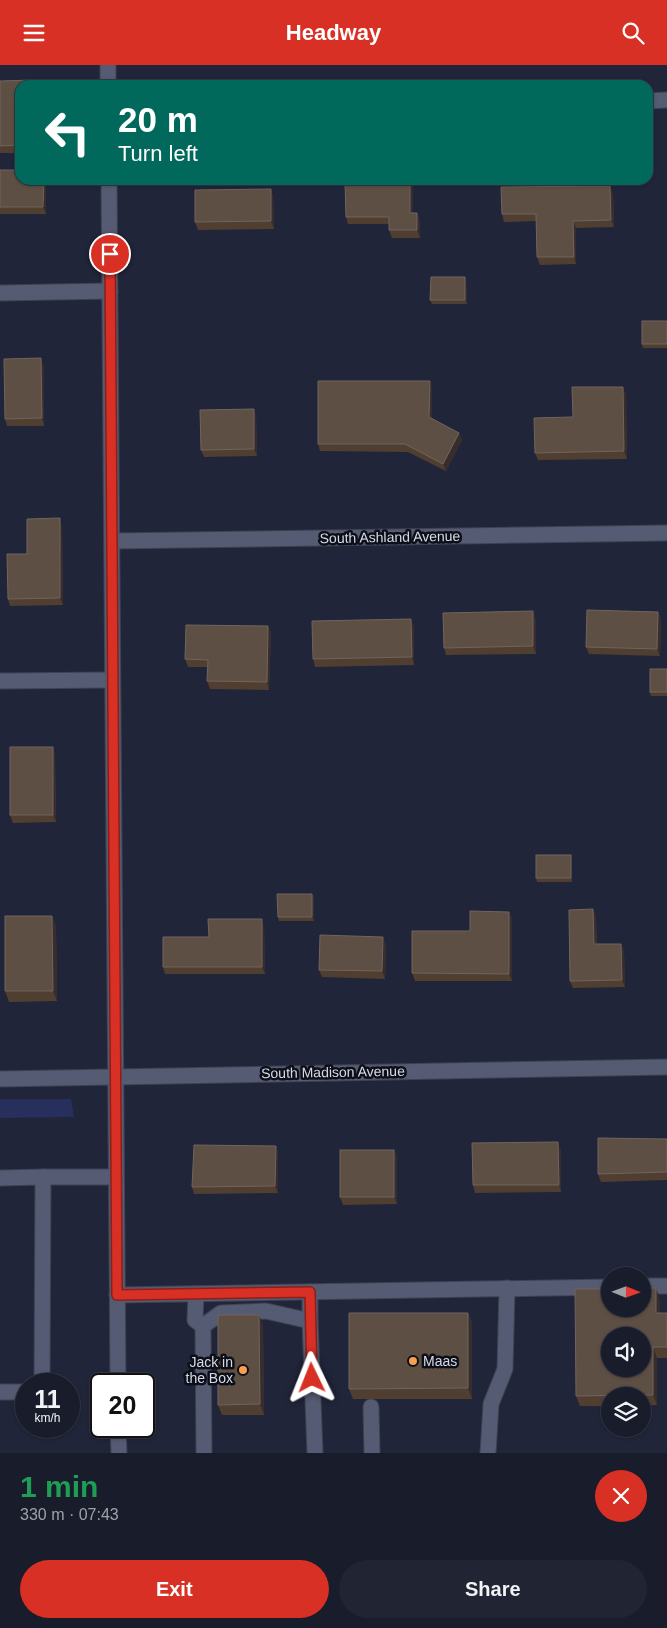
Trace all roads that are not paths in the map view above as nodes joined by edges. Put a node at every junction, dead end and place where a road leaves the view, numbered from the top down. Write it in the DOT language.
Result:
graph roads {
  1 [pos="108,65"];
  2 [pos="108,80"];
  3 [pos="667,100"];
  4 [pos="653,101"];
  5 [pos="110,185"];
  6 [pos="110,291"];
  7 [pos="0,293"];
  8 [pos="667,533"];
  9 [pos="113,541"];
  10 [pos="112,680"];
  11 [pos="0,681"];
  12 [pos="667,1067"];
  13 [pos="116,1076"];
  14 [pos="0,1079"];
  15 [pos="43,1177"];
  16 [pos="116,1177"];
  17 [pos="0,1178"];
  18 [pos="651,1286"];
  19 [pos="667,1286"];
  20 [pos="601,1287"];
  21 [pos="506,1289"];
  22 [pos="310,1292"];
  23 [pos="196,1294"];
  24 [pos="117,1295"];
  25 [pos="310,1321"];
  26 [pos="203,1326"];
  27 [pos="42,1373"];
  28 [pos="118,1373"];
  29 [pos="0,1392"];
  30 [pos="15,1392"];
  31 [pos="371,1407"];
  32 [pos="118,1438"];
  33 [pos="119,1453"];
  34 [pos="204,1453"];
  35 [pos="315,1453"];
  36 [pos="372,1453"];
  37 [pos="488,1453"];
  1 -- 2 [label="street"];
  3 -- 4 [label="street"];
  5 -- 6 [label="street"];
  6 -- 7 [label="street"];
  6 -- 9 [label="street"];
  8 -- 9 [label="street, South Ashland Avenue"];
  9 -- 10 [label="street"];
  10 -- 11 [label="street"];
  10 -- 13 [label="street"];
  12 -- 13 [label="street, South Madison Avenue"];
  13 -- 14 [label="street, South Madison Avenue"];
  13 -- 16 [label="street"];
  15 -- 16 [label="street"];
  15 -- 17 [label="street"];
  15 -- 27 [label="street"];
  16 -- 24 [label="street"];
  18 -- 19 [label="street"];
  20 -- 21 [label="street"];
  21 -- 22 [label="street"];
  21 -- 37 [label="street"];
  22 -- 23 [label="street"];
  22 -- 25 [label="street"];
  23 -- 24 [label="street"];
  23 -- 26 [label="street"];
  24 -- 28 [label="street"];
  25 -- 26 [label="street"];
  25 -- 35 [label="street"];
  26 -- 34 [label="street"];
  29 -- 30 [label="street"];
  31 -- 36 [label="street"];
  32 -- 33 [label="street"];
}
